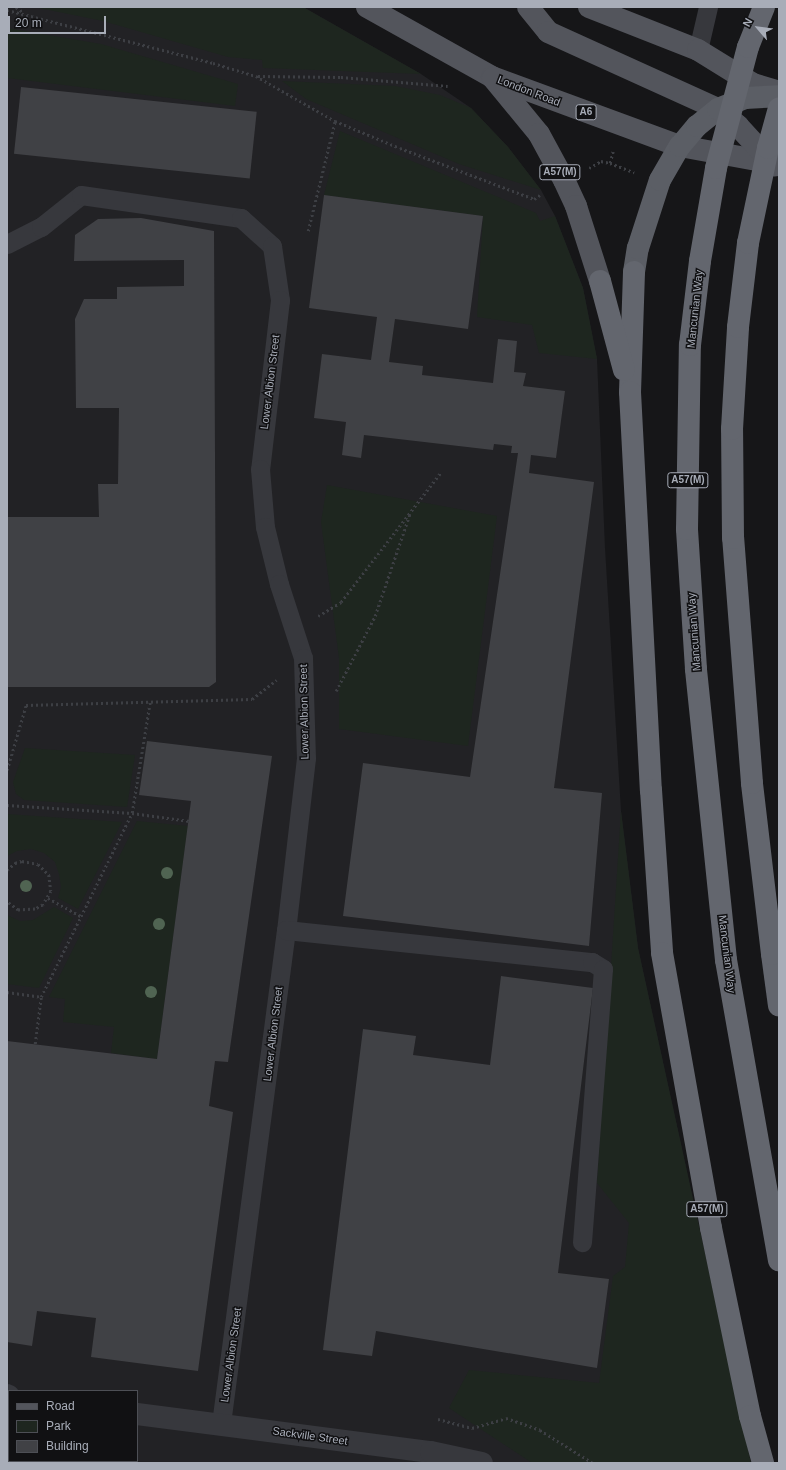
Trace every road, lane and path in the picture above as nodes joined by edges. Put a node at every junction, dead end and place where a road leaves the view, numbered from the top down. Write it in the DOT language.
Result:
graph roads {
  1 [pos="16,7"];
  2 [pos="367,7"];
  3 [pos="528,7"];
  4 [pos="589,7"];
  5 [pos="764,7"];
  6 [pos="709,8"];
  7 [pos="7,10"];
  8 [pos="23,12"];
  9 [pos="698,50"];
  10 [pos="256,76"];
  11 [pos="492,77"];
  12 [pos="779,92"];
  13 [pos="779,96"];
  14 [pos="779,108"];
  15 [pos="718,109"];
  16 [pos="335,121"];
  17 [pos="615,143"];
  18 [pos="680,146"];
  19 [pos="610,163"];
  20 [pos="777,167"];
  21 [pos="587,169"];
  22 [pos="638,174"];
  23 [pos="543,194"];
  24 [pos="308,231"];
  25 [pos="7,244"];
  26 [pos="600,281"];
  27 [pos="630,392"];
  28 [pos="441,472"];
  29 [pos="410,513"];
  30 [pos="318,617"];
  31 [pos="283,675"];
  32 [pos="336,691"];
  33 [pos="150,702"];
  34 [pos="7,770"];
  35 [pos="7,805"];
  36 [pos="132,813"];
  37 [pos="189,821"];
  38 [pos="7,870"];
  39 [pos="48,898"];
  40 [pos="7,902"];
  41 [pos="82,916"];
  42 [pos="286,930"];
  43 [pos="7,992"];
  44 [pos="40,997"];
  45 [pos="779,1006"];
  46 [pos="35,1044"];
  47 [pos="582,1242"];
  48 [pos="779,1260"];
  49 [pos="138,1414"];
  50 [pos="438,1419"];
  51 [pos="222,1424"];
  52 [pos="482,1463"];
  53 [pos="593,1463"];
  54 [pos="764,1463"];
  1 -- 8 [label="path"];
  2 -- 11 [label="main road, London Road / A6"];
  3 -- 15 [label="main road"];
  4 -- 9 [label="main road"];
  5 -- 48 [label="highway, Mancunian Way / A57(M), bridge"];
  6 -- 9 [label="lane"];
  7 -- 8 [label="path"];
  8 -- 10 [label="path"];
  9 -- 12 [label="main road"];
  10 -- 11 [label="path"];
  10 -- 16 [label="path"];
  11 -- 18 [label="main road, London Road / A6"];
  11 -- 26 [label="main road, A57(M)"];
  13 -- 15 [label="highway, A57(M)"];
  14 -- 45 [label="highway, bridge"];
  15 -- 18 [label="highway, A57(M)"];
  15 -- 20 [label="main road"];
  16 -- 23 [label="path"];
  16 -- 24 [label="path"];
  17 -- 19 [label="path"];
  18 -- 20 [label="main road, London Road / A6"];
  18 -- 27 [label="highway, A57(M)"];
  19 -- 21 [label="path"];
  19 -- 22 [label="path"];
  25 -- 42 [label="lane, Lower Albion Street"];
  26 -- 27 [label="highway, A57(M)"];
  27 -- 54 [label="highway, A57(M)"];
  28 -- 29 [label="path"];
  29 -- 30 [label="path"];
  29 -- 32 [label="path"];
  31 -- 33 [label="path"];
  33 -- 34 [label="path"];
  33 -- 36 [label="path"];
  35 -- 36 [label="path"];
  36 -- 37 [label="path"];
  36 -- 41 [label="path"];
  38 -- 39 [label="path"];
  39 -- 40 [label="path"];
  39 -- 41 [label="path"];
  41 -- 44 [label="path"];
  42 -- 47 [label="lane"];
  42 -- 51 [label="lane, Lower Albion Street"];
  43 -- 44 [label="path"];
  44 -- 46 [label="path"];
  49 -- 51 [label="street, Sackville Street"];
  50 -- 53 [label="path"];
  51 -- 52 [label="street, Sackville Street"];
}
